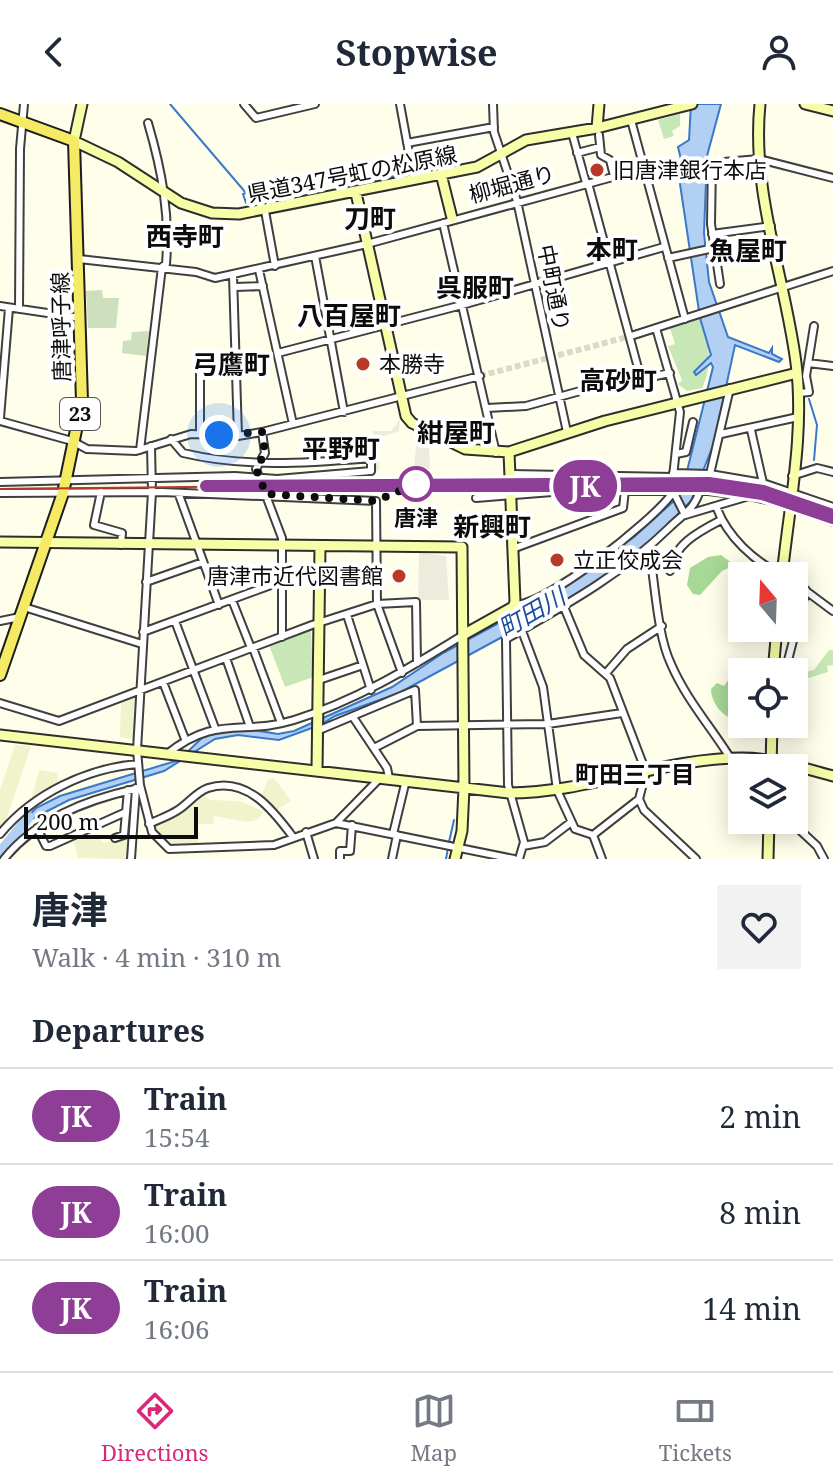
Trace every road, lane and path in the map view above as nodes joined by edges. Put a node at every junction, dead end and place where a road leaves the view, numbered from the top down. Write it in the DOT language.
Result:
graph roads {
  1 [pos="24,104"];
  2 [pos="82,104"];
  3 [pos="244,104"];
  4 [pos="315,104"];
  5 [pos="400,104"];
  6 [pos="493,104"];
  7 [pos="599,104"];
  8 [pos="760,104"];
  9 [pos="805,104"];
  10 [pos="689,105"];
  11 [pos="830,108"];
  12 [pos="0,114"];
  13 [pos="631,120"];
  14 [pos="22,122"];
  15 [pos="148,123"];
  16 [pos="494,127"];
  17 [pos="598,132"];
  18 [pos="572,133"];
  19 [pos="74,141"];
  20 [pos="407,143"];
  21 [pos="600,147"];
  22 [pos="500,151"];
  23 [pos="577,153"];
  24 [pos="759,159"];
  25 [pos="712,162"];
  26 [pos="642,169"];
  27 [pos="441,174"];
  28 [pos="614,176"];
  29 [pos="833,178"];
  30 [pos="414,180"];
  31 [pos="587,183"];
  32 [pos="356,193"];
  33 [pos="166,196"];
  34 [pos="517,201"];
  35 [pos="265,211"];
  36 [pos="448,220"];
  37 [pos="771,226"];
  38 [pos="712,234"];
  39 [pos="367,244"];
  40 [pos="664,247"];
  41 [pos="714,248"];
  42 [pos="315,256"];
  43 [pos="668,258"];
  44 [pos="79,259"];
  45 [pos="611,263"];
  46 [pos="275,266"];
  47 [pos="162,267"];
  48 [pos="259,270"];
  49 [pos="833,271"];
  50 [pos="233,276"];
  51 [pos="535,284"];
  52 [pos="720,284"];
  53 [pos="263,286"];
  54 [pos="235,287"];
  55 [pos="782,288"];
  56 [pos="462,305"];
  57 [pos="0,306"];
  58 [pos="9,308"];
  59 [pos="19,309"];
  60 [pos="81,318"];
  61 [pos="685,319"];
  62 [pos="385,325"];
  63 [pos="814,326"];
  64 [pos="656,328"];
  65 [pos="631,336"];
  66 [pos="329,341"];
  67 [pos="278,353"];
  68 [pos="808,363"];
  69 [pos="833,366"];
  70 [pos="237,370"];
  71 [pos="670,373"];
  72 [pos="797,373"];
  73 [pos="480,376"];
  74 [pos="641,379"];
  75 [pos="728,388"];
  76 [pos="799,393"];
  77 [pos="401,397"];
  78 [pos="558,398"];
  79 [pos="683,400"];
  80 [pos="487,408"];
  81 [pos="344,412"];
  82 [pos="798,417"];
  83 [pos="0,420"];
  84 [pos="693,422"];
  85 [pos="293,424"];
  86 [pos="751,430"];
  87 [pos="262,432"];
  88 [pos="567,432"];
  89 [pos="200,434"];
  90 [pos="721,434"];
  91 [pos="238,436"];
  92 [pos="171,439"];
  93 [pos="75,443"];
  94 [pos="151,446"];
  95 [pos="140,450"];
  96 [pos="509,452"];
  97 [pos="496,453"];
  98 [pos="676,454"];
  99 [pos="257,464"];
  100 [pos="833,472"];
  101 [pos="511,474"];
  102 [pos="709,474"];
  103 [pos="673,475"];
  104 [pos="792,476"];
  105 [pos="152,478"];
  106 [pos="257,479"];
  107 [pos="0,482"];
  108 [pos="763,483"];
  109 [pos="65,488"];
  110 [pos="625,490"];
  111 [pos="790,491"];
  112 [pos="101,492"];
  113 [pos="152,492"];
  114 [pos="674,492"];
  115 [pos="0,493"];
  116 [pos="266,494"];
  117 [pos="513,494"];
  118 [pos="179,495"];
  119 [pos="749,496"];
  120 [pos="476,498"];
  121 [pos="789,505"];
  122 [pos="716,506"];
  123 [pos="833,507"];
  124 [pos="685,515"];
  125 [pos="721,520"];
  126 [pos="833,522"];
  127 [pos="0,542"];
  128 [pos="46,544"];
  129 [pos="148,544"];
  130 [pos="121,545"];
  131 [pos="197,545"];
  132 [pos="283,546"];
  133 [pos="320,546"];
  134 [pos="376,546"];
  135 [pos="515,548"];
  136 [pos="649,548"];
  137 [pos="203,562"];
  138 [pos="763,562"];
  139 [pos="784,562"];
  140 [pos="670,571"];
  141 [pos="282,581"];
  142 [pos="146,582"];
  143 [pos="808,592"];
  144 [pos="232,600"];
  145 [pos="377,604"];
  146 [pos="219,605"];
  147 [pos="514,607"];
  148 [pos="564,607"];
  149 [pos="833,611"];
  150 [pos="22,612"];
  151 [pos="347,615"];
  152 [pos="0,621"];
  153 [pos="175,621"];
  154 [pos="319,624"];
  155 [pos="662,626"];
  156 [pos="522,630"];
  157 [pos="143,632"];
  158 [pos="282,637"];
  159 [pos="463,637"];
  160 [pos="142,644"];
  161 [pos="252,648"];
  162 [pos="226,658"];
  163 [pos="417,663"];
  164 [pos="363,665"];
  165 [pos="194,670"];
  166 [pos="607,672"];
  167 [pos="402,673"];
  168 [pos="0,675"];
  169 [pos="319,680"];
  170 [pos="163,682"];
  171 [pos="371,690"];
  172 [pos="140,691"];
  173 [pos="0,703"];
  174 [pos="318,710"];
  175 [pos="622,713"];
  176 [pos="353,717"];
  177 [pos="281,723"];
  178 [pos="249,724"];
  179 [pos="548,724"];
  180 [pos="417,726"];
  181 [pos="464,726"];
  182 [pos="507,726"];
  183 [pos="215,728"];
  184 [pos="317,731"];
  185 [pos="0,735"];
  186 [pos="185,739"];
  187 [pos="374,748"];
  188 [pos="137,750"];
  189 [pos="169,754"];
  190 [pos="728,754"];
  191 [pos="728,759"];
  192 [pos="138,764"];
  193 [pos="317,771"];
  194 [pos="808,771"];
  195 [pos="646,772"];
  196 [pos="833,776"];
  197 [pos="384,778"];
  198 [pos="406,780"];
  199 [pos="134,788"];
  200 [pos="464,788"];
  201 [pos="557,790"];
  202 [pos="509,793"];
  203 [pos="639,799"];
  204 [pos="126,812"];
  205 [pos="336,823"];
  206 [pos="570,823"];
  207 [pos="149,824"];
  208 [pos="352,825"];
  209 [pos="37,828"];
  210 [pos="306,832"];
  211 [pos="0,834"];
  212 [pos="769,834"];
  213 [pos="804,834"];
  214 [pos="395,835"];
  215 [pos="593,835"];
  216 [pos="293,837"];
  217 [pos="115,838"];
  218 [pos="451,846"];
  219 [pos="523,846"];
  220 [pos="253,847"];
  221 [pos="222,848"];
  222 [pos="687,853"];
  223 [pos="220,857"];
  224 [pos="4,859"];
  225 [pos="131,859"];
  226 [pos="251,859"];
  227 [pos="314,859"];
  228 [pos="340,859"];
  229 [pos="392,859"];
  230 [pos="455,859"];
  231 [pos="517,859"];
  232 [pos="602,859"];
  233 [pos="680,859"];
  234 [pos="696,859"];
  235 [pos="768,859"];
  236 [pos="824,859"];
  1 -- 14 [label="street"];
  2 -- 19 [label="street"];
  3 -- 4 [label="street"];
  5 -- 20 [label="street"];
  6 -- 16 [label="street, 中町通り"];
  7 -- 17 [label="street"];
  8 -- 24 [label="street"];
  9 -- 11 [label="street"];
  10 -- 13 [label="street, 県道347号虹の松原線"];
  12 -- 14 [label="main road"];
  13 -- 17 [label="street, 県道347号虹の松原線"];
  13 -- 26 [label="street"];
  14 -- 19 [label="main road"];
  14 -- 59 [label="street"];
  15 -- 33 [label="street"];
  16 -- 20 [label="street"];
  16 -- 22 [label="street, 中町通り"];
  17 -- 18 [label="street, 県道347号虹の松原線"];
  17 -- 21 [label="street"];
  18 -- 22 [label="street, 県道347号虹の松原線"];
  18 -- 23 [label="street"];
  19 -- 33 [label="street, 県道347号虹の松原線"];
  19 -- 44 [label="main road, 唐津呼子線 / 23"];
  20 -- 30 [label="street"];
  21 -- 23 [label="street"];
  21 -- 28 [label="street"];
  22 -- 27 [label="street, 県道347号虹の松原線"];
  22 -- 34 [label="street, 中町通り"];
  23 -- 31 [label="street"];
  24 -- 25 [label="street, 柳堀通り"];
  24 -- 29 [label="street, 柳堀通り"];
  24 -- 37 [label="street"];
  25 -- 26 [label="street, 柳堀通り"];
  25 -- 38 [label="street"];
  26 -- 28 [label="street, 柳堀通り"];
  26 -- 40 [label="street"];
  27 -- 30 [label="street, 県道347号虹の松原線"];
  27 -- 36 [label="street"];
  28 -- 31 [label="street, 柳堀通り"];
  30 -- 32 [label="street, 県道347号虹の松原線"];
  31 -- 34 [label="street, 柳堀通り"];
  31 -- 45 [label="street"];
  32 -- 35 [label="street, 県道347号虹の松原線"];
  32 -- 39 [label="street"];
  33 -- 35 [label="street, 県道347号虹の松原線"];
  33 -- 47 [label="street"];
  34 -- 36 [label="street, 柳堀通り"];
  34 -- 51 [label="street, 中町通り"];
  35 -- 46 [label="street"];
  36 -- 39 [label="street, 柳堀通り"];
  36 -- 56 [label="street"];
  37 -- 38 [label="street"];
  37 -- 55 [label="street"];
  38 -- 41 [label="street"];
  39 -- 42 [label="street, 柳堀通り"];
  39 -- 62 [label="street"];
  40 -- 43 [label="street"];
  40 -- 45 [label="street"];
  41 -- 43 [label="street"];
  41 -- 52 [label="street"];
  42 -- 46 [label="street, 柳堀通り"];
  42 -- 66 [label="street"];
  43 -- 61 [label="street"];
  44 -- 47 [label="street, 柳堀通り"];
  44 -- 60 [label="main road, 唐津呼子線 / 23"];
  45 -- 51 [label="street"];
  45 -- 65 [label="street"];
  46 -- 48 [label="street, 柳堀通り"];
  47 -- 50 [label="street, 柳堀通り"];
  47 -- 95 [label="street"];
  48 -- 50 [label="street, 柳堀通り"];
  48 -- 53 [label="street"];
  49 -- 55 [label="street"];
  50 -- 54 [label="street"];
  51 -- 56 [label="street"];
  51 -- 78 [label="street, 中町通り"];
  53 -- 54 [label="street"];
  53 -- 67 [label="street"];
  54 -- 70 [label="street"];
  55 -- 61 [label="street"];
  55 -- 72 [label="street"];
  56 -- 62 [label="street"];
  56 -- 73 [label="street"];
  57 -- 58 [label="street"];
  58 -- 59 [label="street"];
  58 -- 83 [label="street"];
  59 -- 60 [label="street"];
  60 -- 93 [label="main road, 唐津呼子線 / 23"];
  61 -- 64 [label="street"];
  62 -- 66 [label="street"];
  62 -- 77 [label="street"];
  63 -- 68 [label="street"];
  64 -- 65 [label="street"];
  64 -- 71 [label="street"];
  65 -- 74 [label="street"];
  66 -- 67 [label="street"];
  66 -- 81 [label="street"];
  67 -- 85 [label="street"];
  68 -- 69 [label="street"];
  68 -- 76 [label="street"];
  70 -- 89 [label="street"];
  70 -- 91 [label="street"];
  71 -- 74 [label="street"];
  71 -- 79 [label="street"];
  72 -- 75 [label="street"];
  72 -- 76 [label="street"];
  73 -- 77 [label="street"];
  73 -- 80 [label="street"];
  74 -- 78 [label="street"];
  75 -- 79 [label="street"];
  75 -- 90 [label="street"];
  76 -- 82 [label="street"];
  77 -- 81 [label="street"];
  77 -- 97 [label="street"];
  78 -- 80 [label="street"];
  78 -- 88 [label="street, 中町通り"];
  79 -- 88 [label="street"];
  79 -- 98 [label="street"];
  80 -- 97 [label="street"];
  81 -- 85 [label="street"];
  82 -- 86 [label="street"];
  82 -- 104 [label="street"];
  83 -- 93 [label="street"];
  84 -- 98 [label="street"];
  85 -- 87 [label="street"];
  86 -- 90 [label="street"];
  86 -- 108 [label="street"];
  87 -- 91 [label="street"];
  87 -- 99 [label="street"];
  88 -- 96 [label="street"];
  89 -- 91 [label="street"];
  89 -- 92 [label="street"];
  90 -- 102 [label="street"];
  92 -- 94 [label="street"];
  92 -- 99 [label="street"];
  93 -- 95 [label="street"];
  93 -- 109 [label="main road, 唐津呼子線 / 23"];
  94 -- 95 [label="street"];
  94 -- 105 [label="street"];
  96 -- 97 [label="street"];
  96 -- 101 [label="street"];
  98 -- 103 [label="street"];
  99 -- 106 [label="street"];
  99 -- 106 [label="street"];
  100 -- 104 [label="street"];
  101 -- 103 [label="street"];
  101 -- 117 [label="street"];
  102 -- 103 [label="street"];
  102 -- 108 [label="street"];
  103 -- 114 [label="street"];
  104 -- 111 [label="street"];
  105 -- 106 [label="street"];
  105 -- 109 [label="street"];
  105 -- 113 [label="street"];
  106 -- 116 [label="street"];
  107 -- 109 [label="street"];
  108 -- 111 [label="street"];
  109 -- 112 [label="street"];
  109 -- 115 [label="street"];
  109 -- 128 [label="main road, 唐津呼子線 / 23"];
  110 -- 114 [label="street"];
  110 -- 117 [label="street"];
  110 -- 135 [label="street"];
  111 -- 121 [label="street"];
  111 -- 123 [label="street"];
  112 -- 113 [label="street"];
  112 -- 130 [label="street"];
  113 -- 118 [label="street"];
  113 -- 129 [label="street"];
  114 -- 124 [label="street"];
  114 -- 147 [label="street"];
  116 -- 118 [label="street"];
  116 -- 132 [label="street"];
  116 -- 134 [label="street"];
  117 -- 120 [label="street"];
  117 -- 135 [label="street"];
  118 -- 131 [label="street"];
  119 -- 121 [label="street"];
  119 -- 122 [label="street"];
  119 -- 124 [label="street"];
  121 -- 126 [label="street"];
  121 -- 139 [label="street"];
  122 -- 124 [label="street"];
  122 -- 125 [label="street"];
  124 -- 136 [label="street"];
  125 -- 138 [label="street"];
  125 -- 140 [label="street"];
  127 -- 128 [label="street"];
  128 -- 130 [label="street"];
  128 -- 150 [label="main road, 唐津呼子線 / 23"];
  129 -- 130 [label="street"];
  129 -- 131 [label="street"];
  129 -- 142 [label="street"];
  131 -- 132 [label="street"];
  131 -- 137 [label="street"];
  132 -- 133 [label="street"];
  132 -- 141 [label="street"];
  133 -- 134 [label="street"];
  133 -- 154 [label="street"];
  134 -- 145 [label="street"];
  134 -- 159 [label="street"];
  135 -- 147 [label="street"];
  136 -- 148 [label="street"];
  136 -- 155 [label="street"];
  137 -- 142 [label="street"];
  137 -- 146 [label="street"];
  141 -- 144 [label="street"];
  141 -- 158 [label="street"];
  142 -- 157 [label="street"];
  143 -- 149 [label="street"];
  144 -- 146 [label="street"];
  144 -- 161 [label="street"];
  145 -- 151 [label="street"];
  145 -- 163 [label="street"];
  145 -- 167 [label="street"];
  146 -- 153 [label="street"];
  147 -- 156 [label="street"];
  147 -- 159 [label="street"];
  148 -- 156 [label="street"];
  148 -- 166 [label="street"];
  150 -- 152 [label="street"];
  150 -- 160 [label="street"];
  150 -- 168 [label="main road, 唐津呼子線 / 23"];
  151 -- 154 [label="street"];
  151 -- 164 [label="street"];
  153 -- 157 [label="street"];
  153 -- 165 [label="street"];
  154 -- 158 [label="street"];
  154 -- 169 [label="street"];
  155 -- 166 [label="street"];
  155 -- 190 [label="street"];
  156 -- 179 [label="street"];
  156 -- 182 [label="street"];
  157 -- 160 [label="street"];
  158 -- 161 [label="street"];
  159 -- 163 [label="street"];
  159 -- 181 [label="street"];
  160 -- 172 [label="street"];
  161 -- 162 [label="street"];
  161 -- 177 [label="street"];
  162 -- 165 [label="street"];
  162 -- 178 [label="street"];
  163 -- 167 [label="street"];
  164 -- 169 [label="street"];
  164 -- 171 [label="street"];
  165 -- 170 [label="street"];
  165 -- 183 [label="street"];
  166 -- 175 [label="street"];
  167 -- 171 [label="street"];
  169 -- 174 [label="street"];
  170 -- 172 [label="street"];
  170 -- 186 [label="street"];
  171 -- 174 [label="street"];
  172 -- 173 [label="street"];
  172 -- 188 [label="street"];
  174 -- 177 [label="street"];
  174 -- 184 [label="street"];
  175 -- 179 [label="street"];
  175 -- 195 [label="street"];
  176 -- 180 [label="street"];
  176 -- 184 [label="street"];
  176 -- 187 [label="street"];
  177 -- 178 [label="street"];
  178 -- 183 [label="street"];
  179 -- 182 [label="street"];
  179 -- 201 [label="street"];
  180 -- 181 [label="street"];
  180 -- 187 [label="street"];
  181 -- 182 [label="street"];
  181 -- 200 [label="street"];
  182 -- 202 [label="street"];
  183 -- 186 [label="street"];
  184 -- 193 [label="street"];
  185 -- 188 [label="street"];
  186 -- 189 [label="street"];
  187 -- 197 [label="street"];
  188 -- 189 [label="street"];
  188 -- 192 [label="street"];
  189 -- 193 [label="street"];
  191 -- 195 [label="street"];
  192 -- 199 [label="street"];
  192 -- 211 [label="street"];
  193 -- 197 [label="street"];
  194 -- 196 [label="street"];
  195 -- 201 [label="street"];
  195 -- 203 [label="street"];
  197 -- 198 [label="street"];
  197 -- 205 [label="street"];
  198 -- 200 [label="street"];
  198 -- 214 [label="street"];
  199 -- 204 [label="street"];
  199 -- 207 [label="street"];
  199 -- 209 [label="street"];
  199 -- 225 [label="street"];
  200 -- 202 [label="street"];
  200 -- 218 [label="street"];
  201 -- 202 [label="street"];
  201 -- 206 [label="street"];
  202 -- 219 [label="street"];
  203 -- 215 [label="street"];
  203 -- 222 [label="street"];
  204 -- 209 [label="street"];
  204 -- 217 [label="street"];
  205 -- 208 [label="street"];
  205 -- 210 [label="street"];
  206 -- 215 [label="street"];
  206 -- 219 [label="street"];
  207 -- 216 [label="street"];
  207 -- 221 [label="street"];
  208 -- 214 [label="street"];
  208 -- 228 [label="street"];
  209 -- 224 [label="street"];
  210 -- 216 [label="street"];
  210 -- 227 [label="street"];
  212 -- 235 [label="street"];
  213 -- 236 [label="street"];
  214 -- 218 [label="street"];
  214 -- 229 [label="street"];
  215 -- 232 [label="street"];
  216 -- 220 [label="street"];
  218 -- 230 [label="street"];
  218 -- 231 [label="street"];
  219 -- 231 [label="street"];
  220 -- 221 [label="street"];
  220 -- 226 [label="street"];
  221 -- 223 [label="street"];
  222 -- 233 [label="street"];
  222 -- 234 [label="street"];
}
